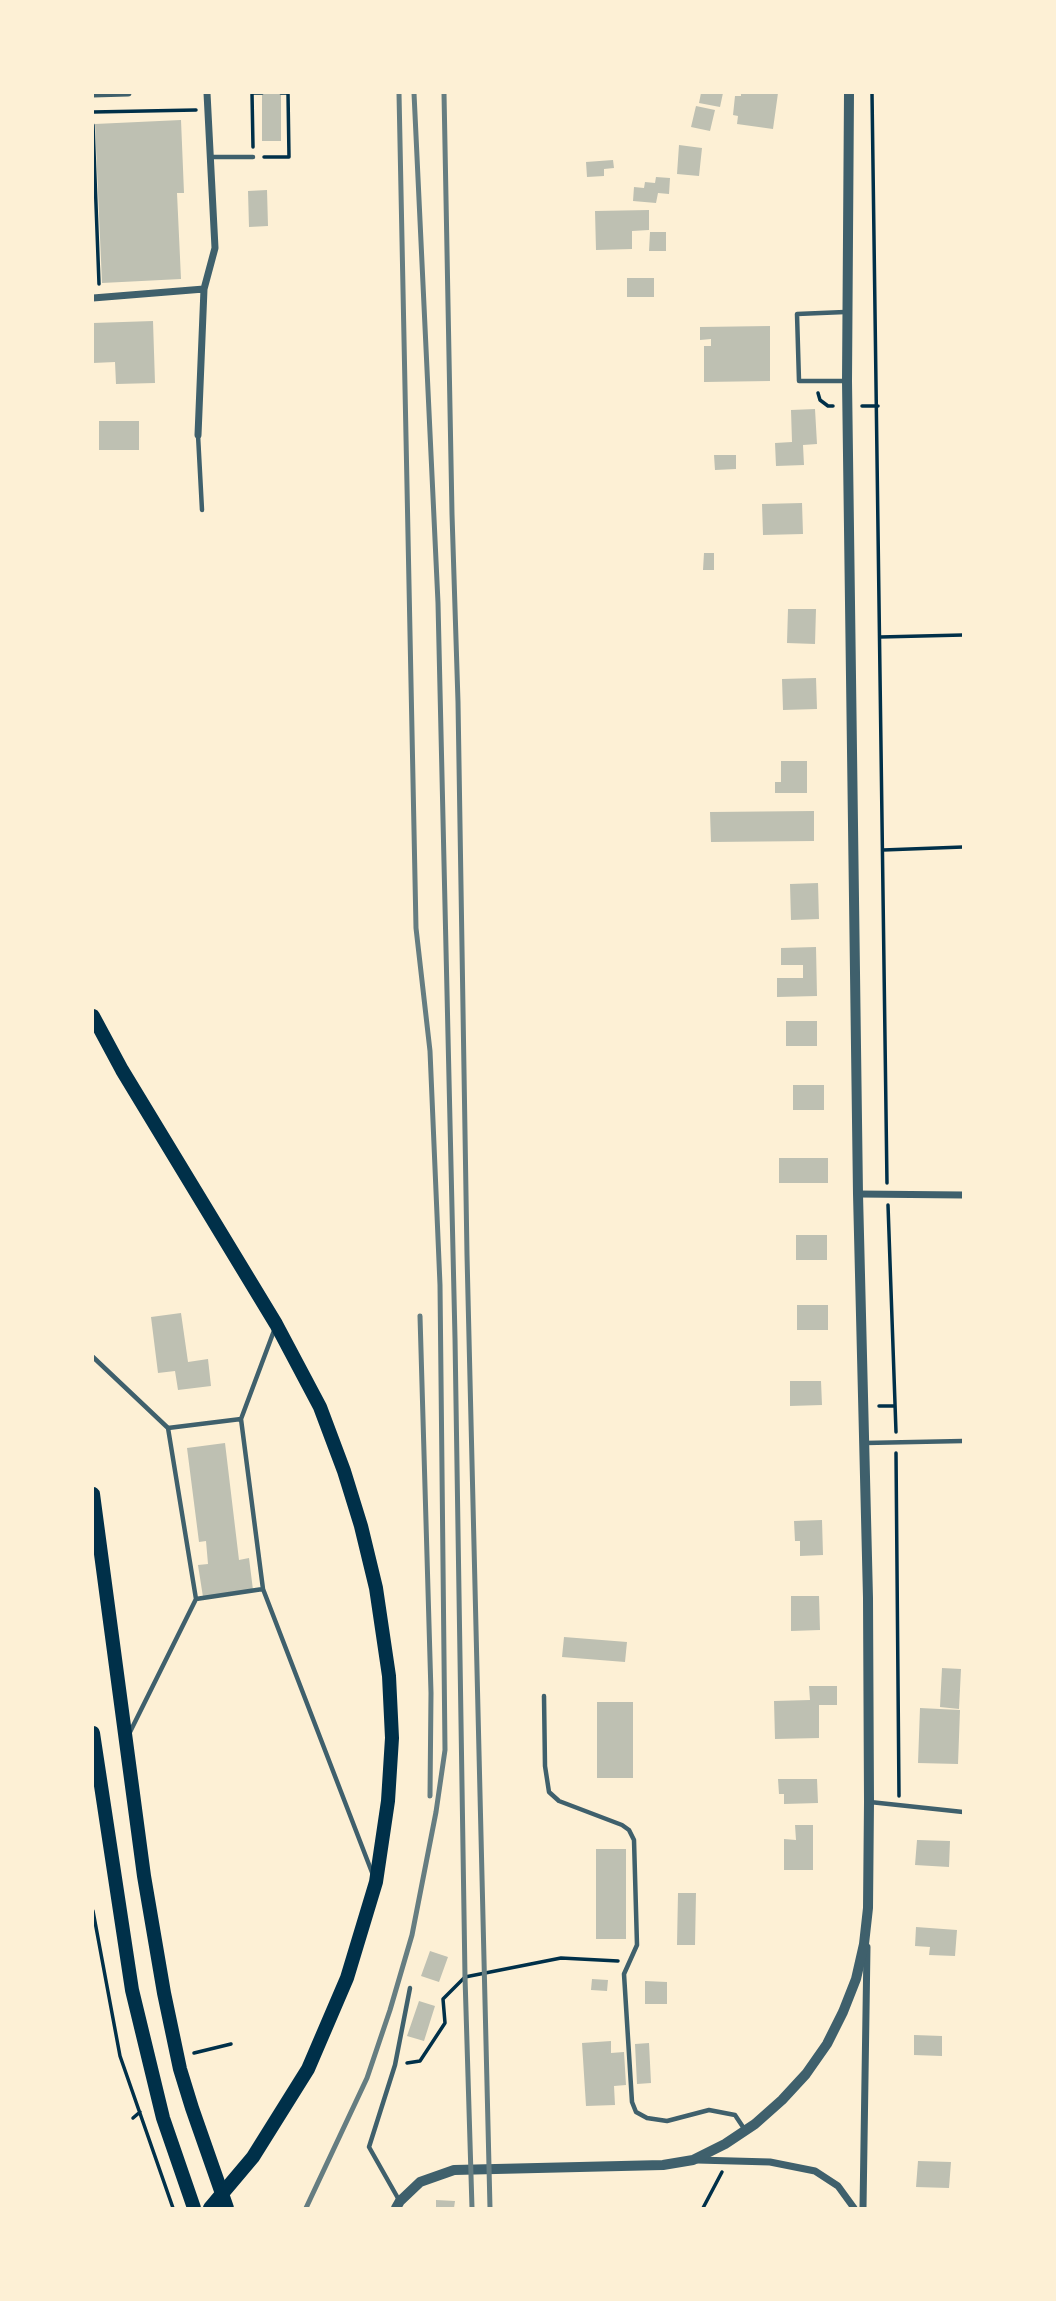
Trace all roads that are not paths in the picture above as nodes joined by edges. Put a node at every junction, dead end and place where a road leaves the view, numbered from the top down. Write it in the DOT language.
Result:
graph roads {
  1 [pos="128,93"];
  2 [pos="207,93"];
  3 [pos="849,93"];
  4 [pos="93,94"];
  5 [pos="211,157"];
  6 [pos="253,157"];
  7 [pos="204,289"];
  8 [pos="96,298"];
  9 [pos="846,312"];
  10 [pos="847,381"];
  11 [pos="198,435"];
  12 [pos="202,510"];
  13 [pos="93,1016"];
  14 [pos="858,1194"];
  15 [pos="963,1195"];
  16 [pos="276,1324"];
  17 [pos="93,1357"];
  18 [pos="241,1419"];
  19 [pos="168,1428"];
  20 [pos="963,1441"];
  21 [pos="864,1443"];
  22 [pos="93,1494"];
  23 [pos="263,1589"];
  24 [pos="196,1599"];
  25 [pos="544,1696"];
  26 [pos="93,1733"];
  27 [pos="125,1742"];
  28 [pos="869,1802"];
  29 [pos="963,1812"];
  30 [pos="376,1882"];
  31 [pos="868,1908"];
  32 [pos="410,1987"];
  33 [pos="745,2131"];
  34 [pos="693,2160"];
  35 [pos="398,2205"];
  36 [pos="194,2208"];
  37 [pos="210,2208"];
  38 [pos="228,2208"];
  39 [pos="854,2208"];
  40 [pos="863,2208"];
  1 -- 4 [label="street"];
  2 -- 5 [label="street"];
  3 -- 9 [label="street"];
  5 -- 6 [label="lane"];
  5 -- 7 [label="street"];
  7 -- 8 [label="street"];
  7 -- 11 [label="street"];
  9 -- 10 [label="street"];
  9 -- 10 [label="lane"];
  10 -- 14 [label="street"];
  11 -- 12 [label="lane"];
  13 -- 16 [label="main road"];
  14 -- 15 [label="street"];
  14 -- 21 [label="street"];
  16 -- 18 [label="lane"];
  16 -- 30 [label="main road"];
  17 -- 19 [label="lane"];
  18 -- 19 [label="lane"];
  18 -- 23 [label="lane"];
  19 -- 24 [label="lane"];
  20 -- 21 [label="lane"];
  21 -- 28 [label="street"];
  22 -- 27 [label="main road"];
  23 -- 24 [label="lane"];
  23 -- 30 [label="lane"];
  24 -- 27 [label="lane"];
  25 -- 33 [label="lane"];
  26 -- 36 [label="main road"];
  27 -- 38 [label="main road"];
  28 -- 29 [label="lane"];
  28 -- 31 [label="street"];
  30 -- 37 [label="main road"];
  31 -- 33 [label="street"];
  31 -- 40 [label="street"];
  32 -- 35 [label="lane"];
  33 -- 34 [label="street"];
  34 -- 35 [label="street"];
  34 -- 39 [label="street"];
}
